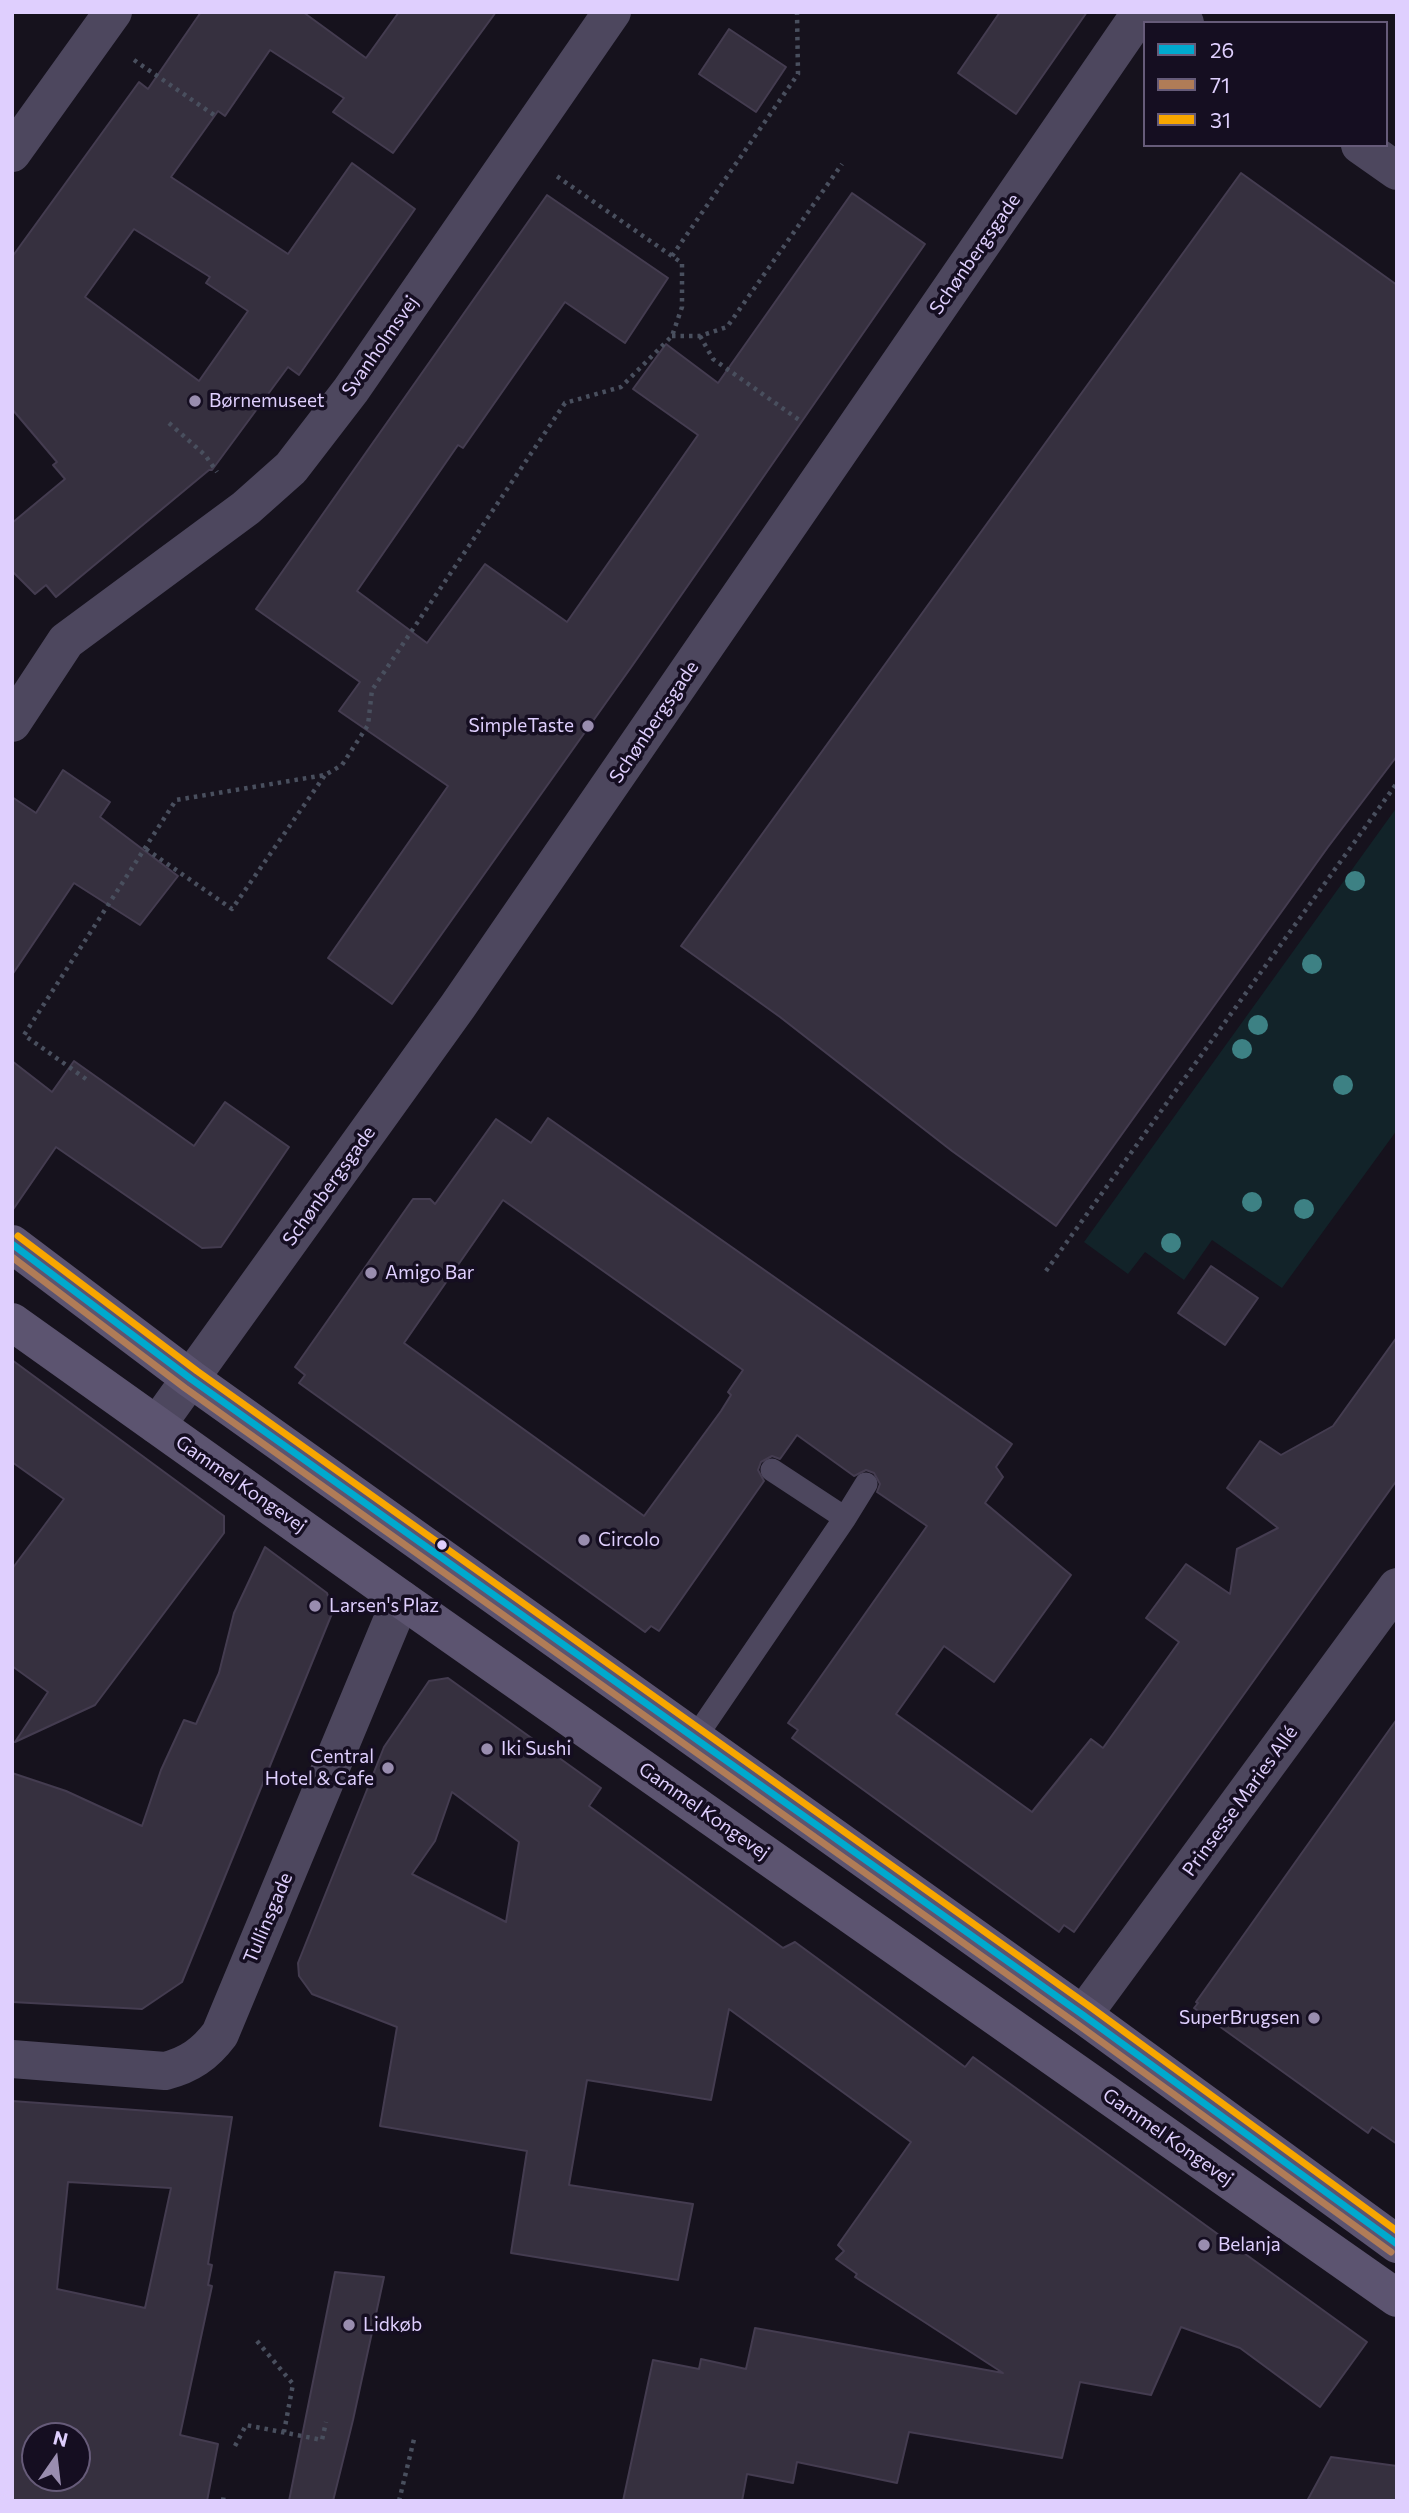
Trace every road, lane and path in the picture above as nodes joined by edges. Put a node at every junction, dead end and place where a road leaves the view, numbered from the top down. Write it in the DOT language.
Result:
graph roads {
  1 [pos="612,12"];
  2 [pos="797,12"];
  3 [pos="1141,12"];
  4 [pos="105,24"];
  5 [pos="214,115"];
  6 [pos="1363,147"];
  7 [pos="517,148"];
  8 [pos="12,153"];
  9 [pos="842,164"];
  10 [pos="1397,171"];
  11 [pos="672,256"];
  12 [pos="672,336"];
  13 [pos="700,336"];
  14 [pos="169,423"];
  15 [pos="841,450"];
  16 [pos="246,508"];
  17 [pos="12,723"];
  18 [pos="325,775"];
  19 [pos="1397,783"];
  20 [pos="146,849"];
  21 [pos="86,1080"];
  22 [pos="12,1244"];
  23 [pos="1046,1271"];
  24 [pos="12,1322"];
  25 [pos="191,1379"];
  26 [pos="157,1425"];
  27 [pos="772,1470"];
  28 [pos="866,1484"];
  29 [pos="845,1518"];
  30 [pos="1397,1587"];
  31 [pos="401,1599"];
  32 [pos="695,1738"];
  33 [pos="1083,2015"];
  34 [pos="1055,2058"];
  35 [pos="12,2059"];
  36 [pos="1397,2244"];
  37 [pos="1397,2298"];
  38 [pos="257,2341"];
  39 [pos="326,2422"];
  40 [pos="284,2432"];
  41 [pos="415,2435"];
  42 [pos="235,2446"];
  43 [pos="225,2493"];
  44 [pos="223,2501"];
  45 [pos="399,2501"];
  1 -- 7 [label="street, Svanholmsvej"];
  2 -- 11 [label="path"];
  3 -- 15 [label="street, Schønbergsgade"];
  4 -- 5 [label="path"];
  4 -- 8 [label="street"];
  6 -- 10 [label="street"];
  7 -- 11 [label="path"];
  7 -- 16 [label="street, Svanholmsvej"];
  9 -- 13 [label="path"];
  11 -- 12 [label="path"];
  12 -- 13 [label="path"];
  12 -- 18 [label="path"];
  13 -- 15 [label="path"];
  14 -- 16 [label="path"];
  15 -- 25 [label="street, Schønbergsgade"];
  16 -- 17 [label="street, Svanholmsvej"];
  18 -- 20 [label="path"];
  18 -- 20 [label="path"];
  19 -- 23 [label="path"];
  20 -- 21 [label="path"];
  22 -- 25 [label="street"];
  24 -- 26 [label="street, Gammel Kongevej"];
  25 -- 26 [label="street, Schønbergsgade"];
  25 -- 32 [label="street"];
  26 -- 31 [label="street, Gammel Kongevej"];
  27 -- 29 [label="lane"];
  28 -- 29 [label="lane"];
  29 -- 32 [label="lane"];
  30 -- 33 [label="street, Prinsesse Maries Allé"];
  31 -- 34 [label="street, Gammel Kongevej"];
  31 -- 35 [label="street, Tullinsgade"];
  32 -- 33 [label="street"];
  33 -- 34 [label="street"];
  33 -- 36 [label="street"];
  34 -- 37 [label="street, Gammel Kongevej"];
  38 -- 40 [label="path"];
  39 -- 40 [label="path"];
  40 -- 42 [label="path"];
  41 -- 45 [label="path"];
  43 -- 44 [label="path"];
}
